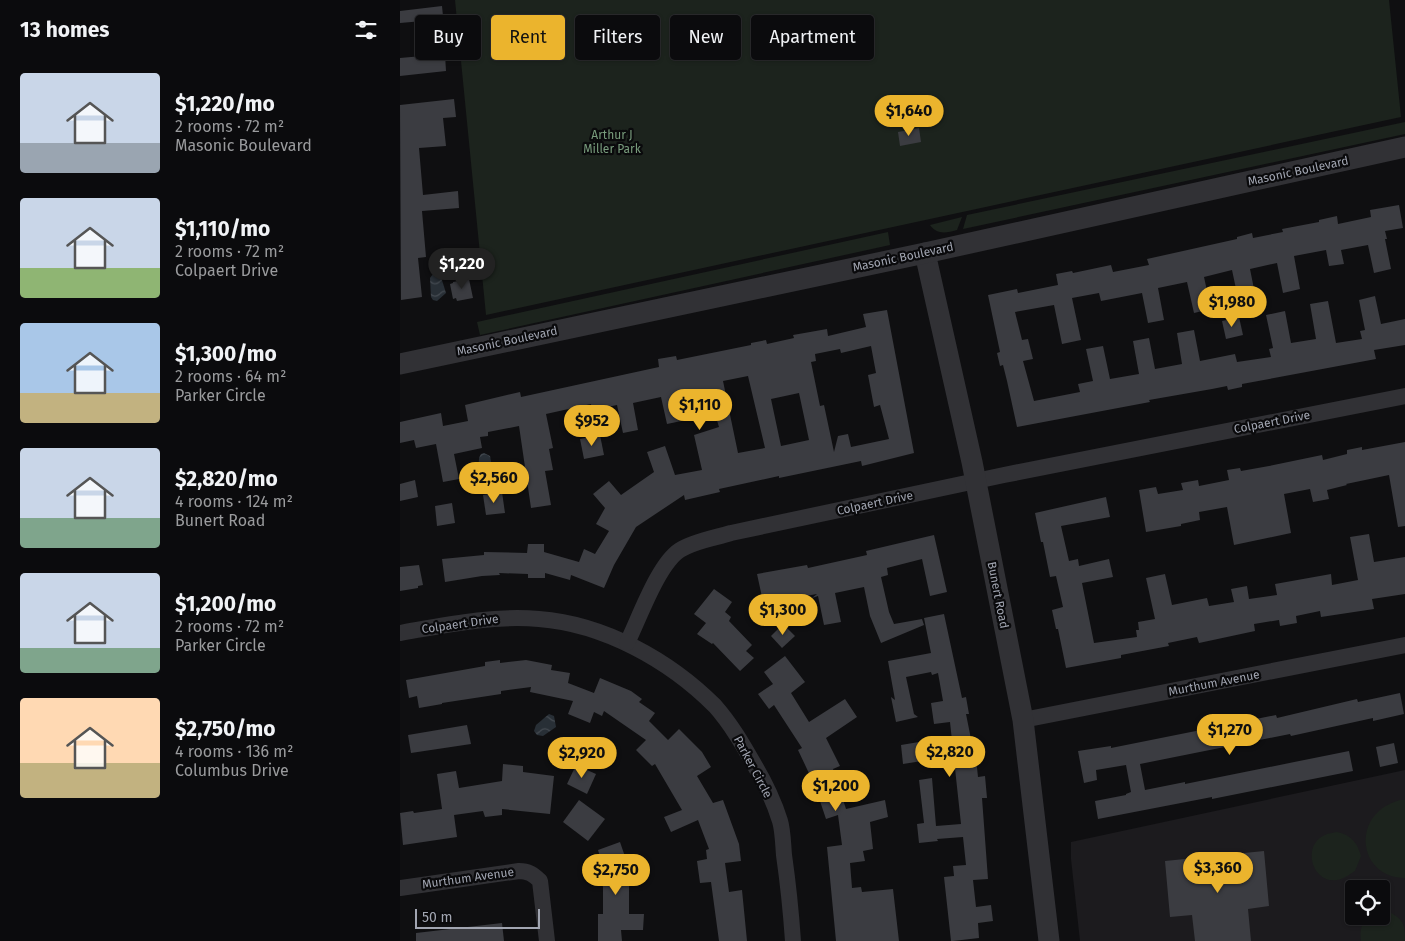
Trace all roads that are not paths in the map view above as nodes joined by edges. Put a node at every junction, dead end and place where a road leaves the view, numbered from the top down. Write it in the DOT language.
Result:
graph roads {
  1 [pos="1405,147"];
  2 [pos="924,253"];
  3 [pos="400,364"];
  4 [pos="1405,396"];
  5 [pos="976,481"];
  6 [pos="400,633"];
  7 [pos="627,643"];
  8 [pos="1405,645"];
  9 [pos="1023,720"];
  10 [pos="400,888"];
  11 [pos="547,941"];
  12 [pos="794,941"];
  13 [pos="1049,941"];
  1 -- 2 [label="street, Masonic Boulevard"];
  2 -- 3 [label="street, Masonic Boulevard"];
  2 -- 5 [label="street, Bunert Road"];
  4 -- 5 [label="street, Colpaert Drive"];
  5 -- 7 [label="street, Colpaert Drive"];
  5 -- 9 [label="street, Bunert Road"];
  6 -- 7 [label="street, Colpaert Drive"];
  7 -- 12 [label="street, Parker Circle"];
  8 -- 9 [label="street, Murthum Avenue"];
  9 -- 13 [label="street, Bunert Road"];
  10 -- 11 [label="street, Murthum Avenue"];
}
